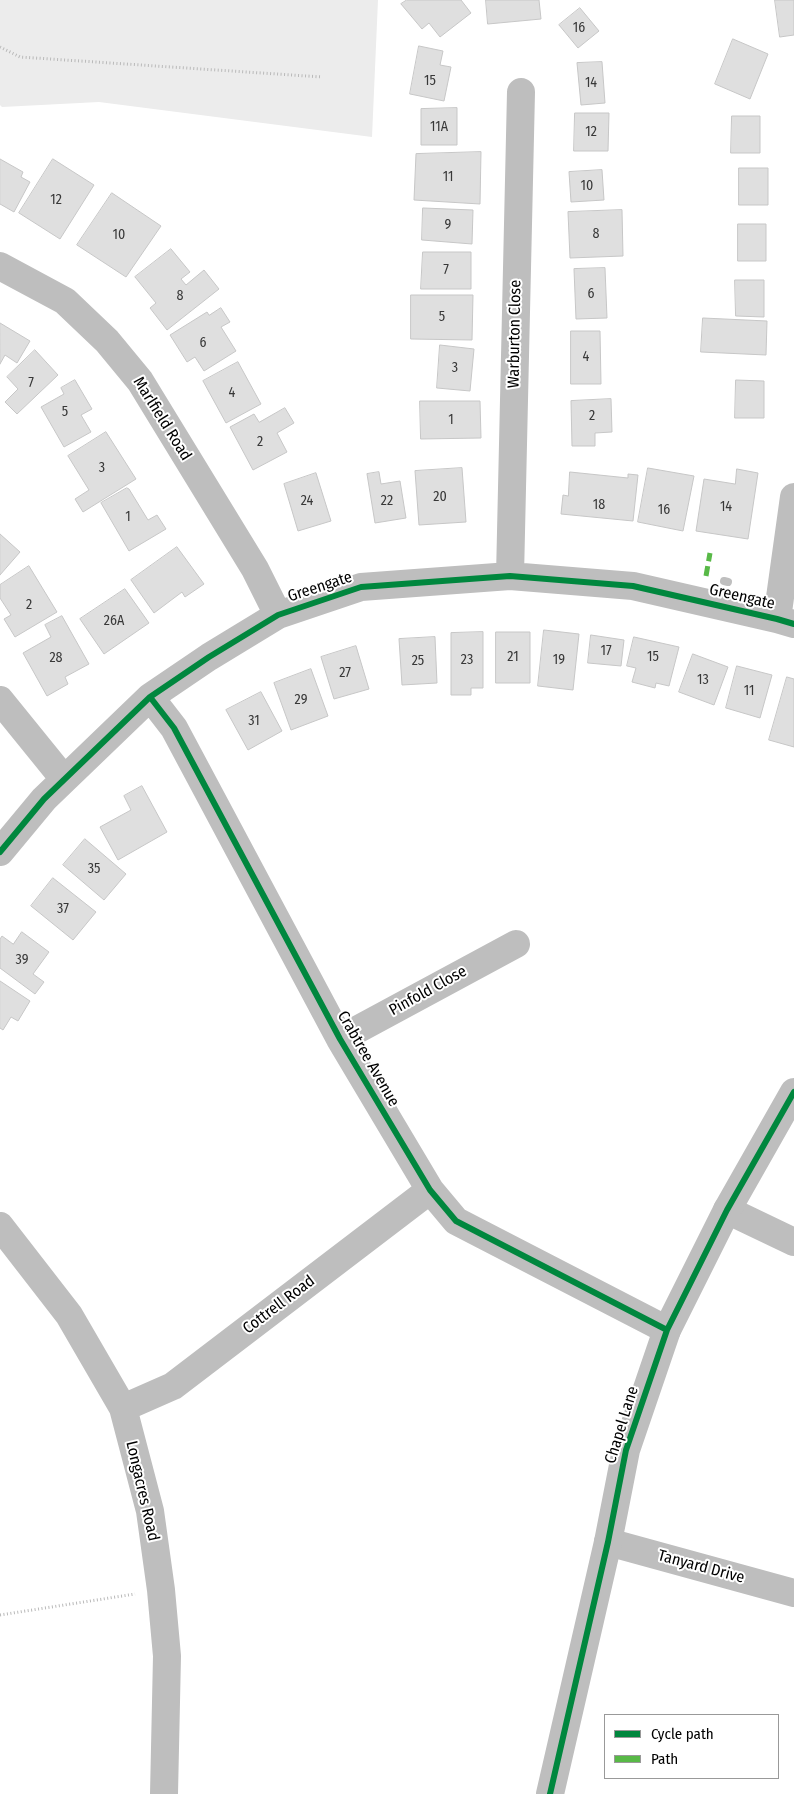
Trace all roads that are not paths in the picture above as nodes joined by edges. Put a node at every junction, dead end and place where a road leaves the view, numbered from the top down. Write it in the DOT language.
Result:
graph roads {
  1 [pos="521,92"];
  2 [pos="0,266"];
  3 [pos="794,497"];
  4 [pos="510,576"];
  5 [pos="278,615"];
  6 [pos="786,622"];
  7 [pos="150,697"];
  8 [pos="0,700"];
  9 [pos="64,779"];
  10 [pos="0,852"];
  11 [pos="516,943"];
  12 [pos="340,1039"];
  13 [pos="794,1092"];
  14 [pos="430,1190"];
  15 [pos="727,1210"];
  16 [pos="0,1226"];
  17 [pos="794,1242"];
  18 [pos="667,1330"];
  19 [pos="123,1408"];
  20 [pos="608,1542"];
  21 [pos="794,1593"];
  22 [pos="164,1794"];
  23 [pos="550,1794"];
  1 -- 4 [label="street, Warburton Close"];
  2 -- 5 [label="street, Marlfield Road"];
  3 -- 6 [label="street"];
  4 -- 5 [label="street, Greengate"];
  4 -- 6 [label="street, Greengate"];
  5 -- 7 [label="street, Greengate"];
  7 -- 9 [label="street, Greengate"];
  7 -- 12 [label="street, Crabtree Avenue"];
  8 -- 9 [label="street"];
  9 -- 10 [label="street, Greengate"];
  11 -- 12 [label="street, Pinfold Close"];
  12 -- 14 [label="street, Crabtree Avenue"];
  13 -- 15 [label="street, Chapel Lane"];
  14 -- 18 [label="street, Crabtree Avenue"];
  14 -- 19 [label="street, Cottrell Road"];
  15 -- 17 [label="street"];
  15 -- 18 [label="street, Chapel Lane"];
  16 -- 19 [label="street, Longacres Road"];
  18 -- 20 [label="street, Chapel Lane"];
  19 -- 22 [label="street, Longacres Road"];
  20 -- 21 [label="street, Tanyard Drive"];
  20 -- 23 [label="street, Chapel Lane"];
}
